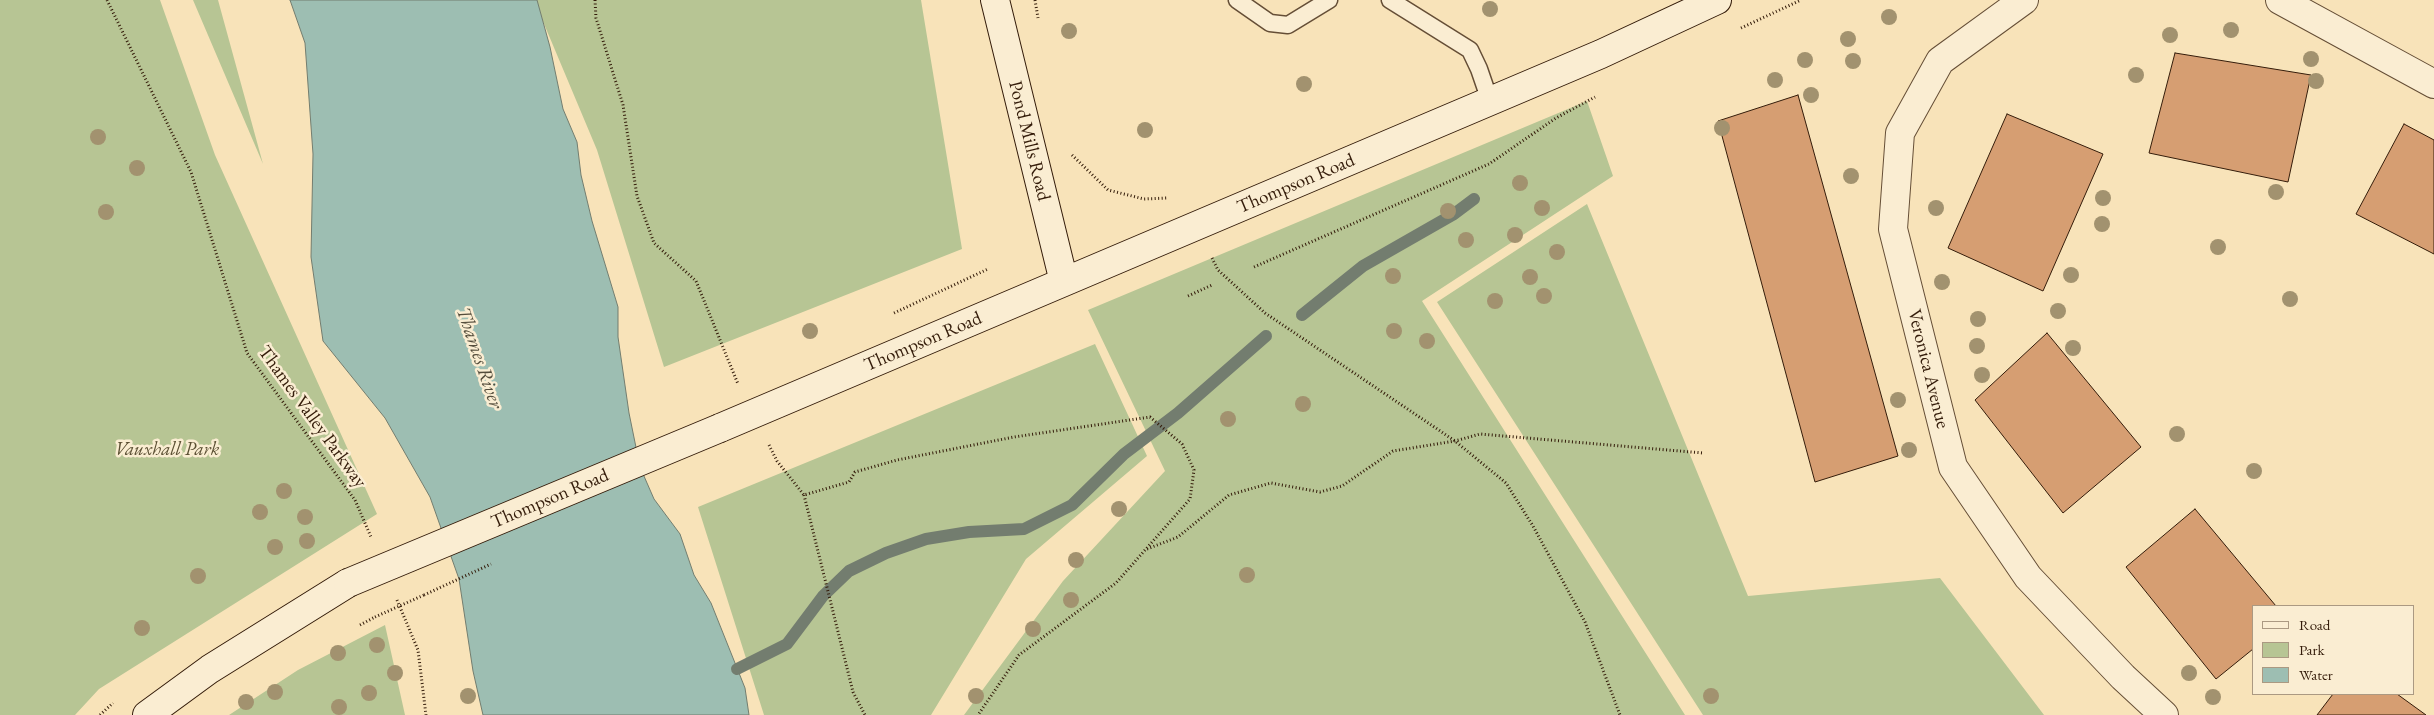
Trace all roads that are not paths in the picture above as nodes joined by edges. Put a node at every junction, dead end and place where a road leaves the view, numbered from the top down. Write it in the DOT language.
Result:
graph roads {
  1 [pos="995,0"];
  2 [pos="1237,0"];
  3 [pos="1329,0"];
  4 [pos="1390,0"];
  5 [pos="1717,0"];
  6 [pos="2024,0"];
  7 [pos="2280,0"];
  8 [pos="2434,84"];
  9 [pos="1490,101"];
  10 [pos="1064,282"];
  11 [pos="147,715"];
  12 [pos="2164,715"];
  1 -- 10 [label="street, Pond Mills Road"];
  2 -- 3 [label="lane"];
  4 -- 9 [label="lane"];
  5 -- 9 [label="street, Thompson Road"];
  6 -- 12 [label="street, Veronica Avenue"];
  7 -- 8 [label="street"];
  9 -- 10 [label="street, Thompson Road"];
  10 -- 11 [label="street, Thompson Road, bridge"];
}
